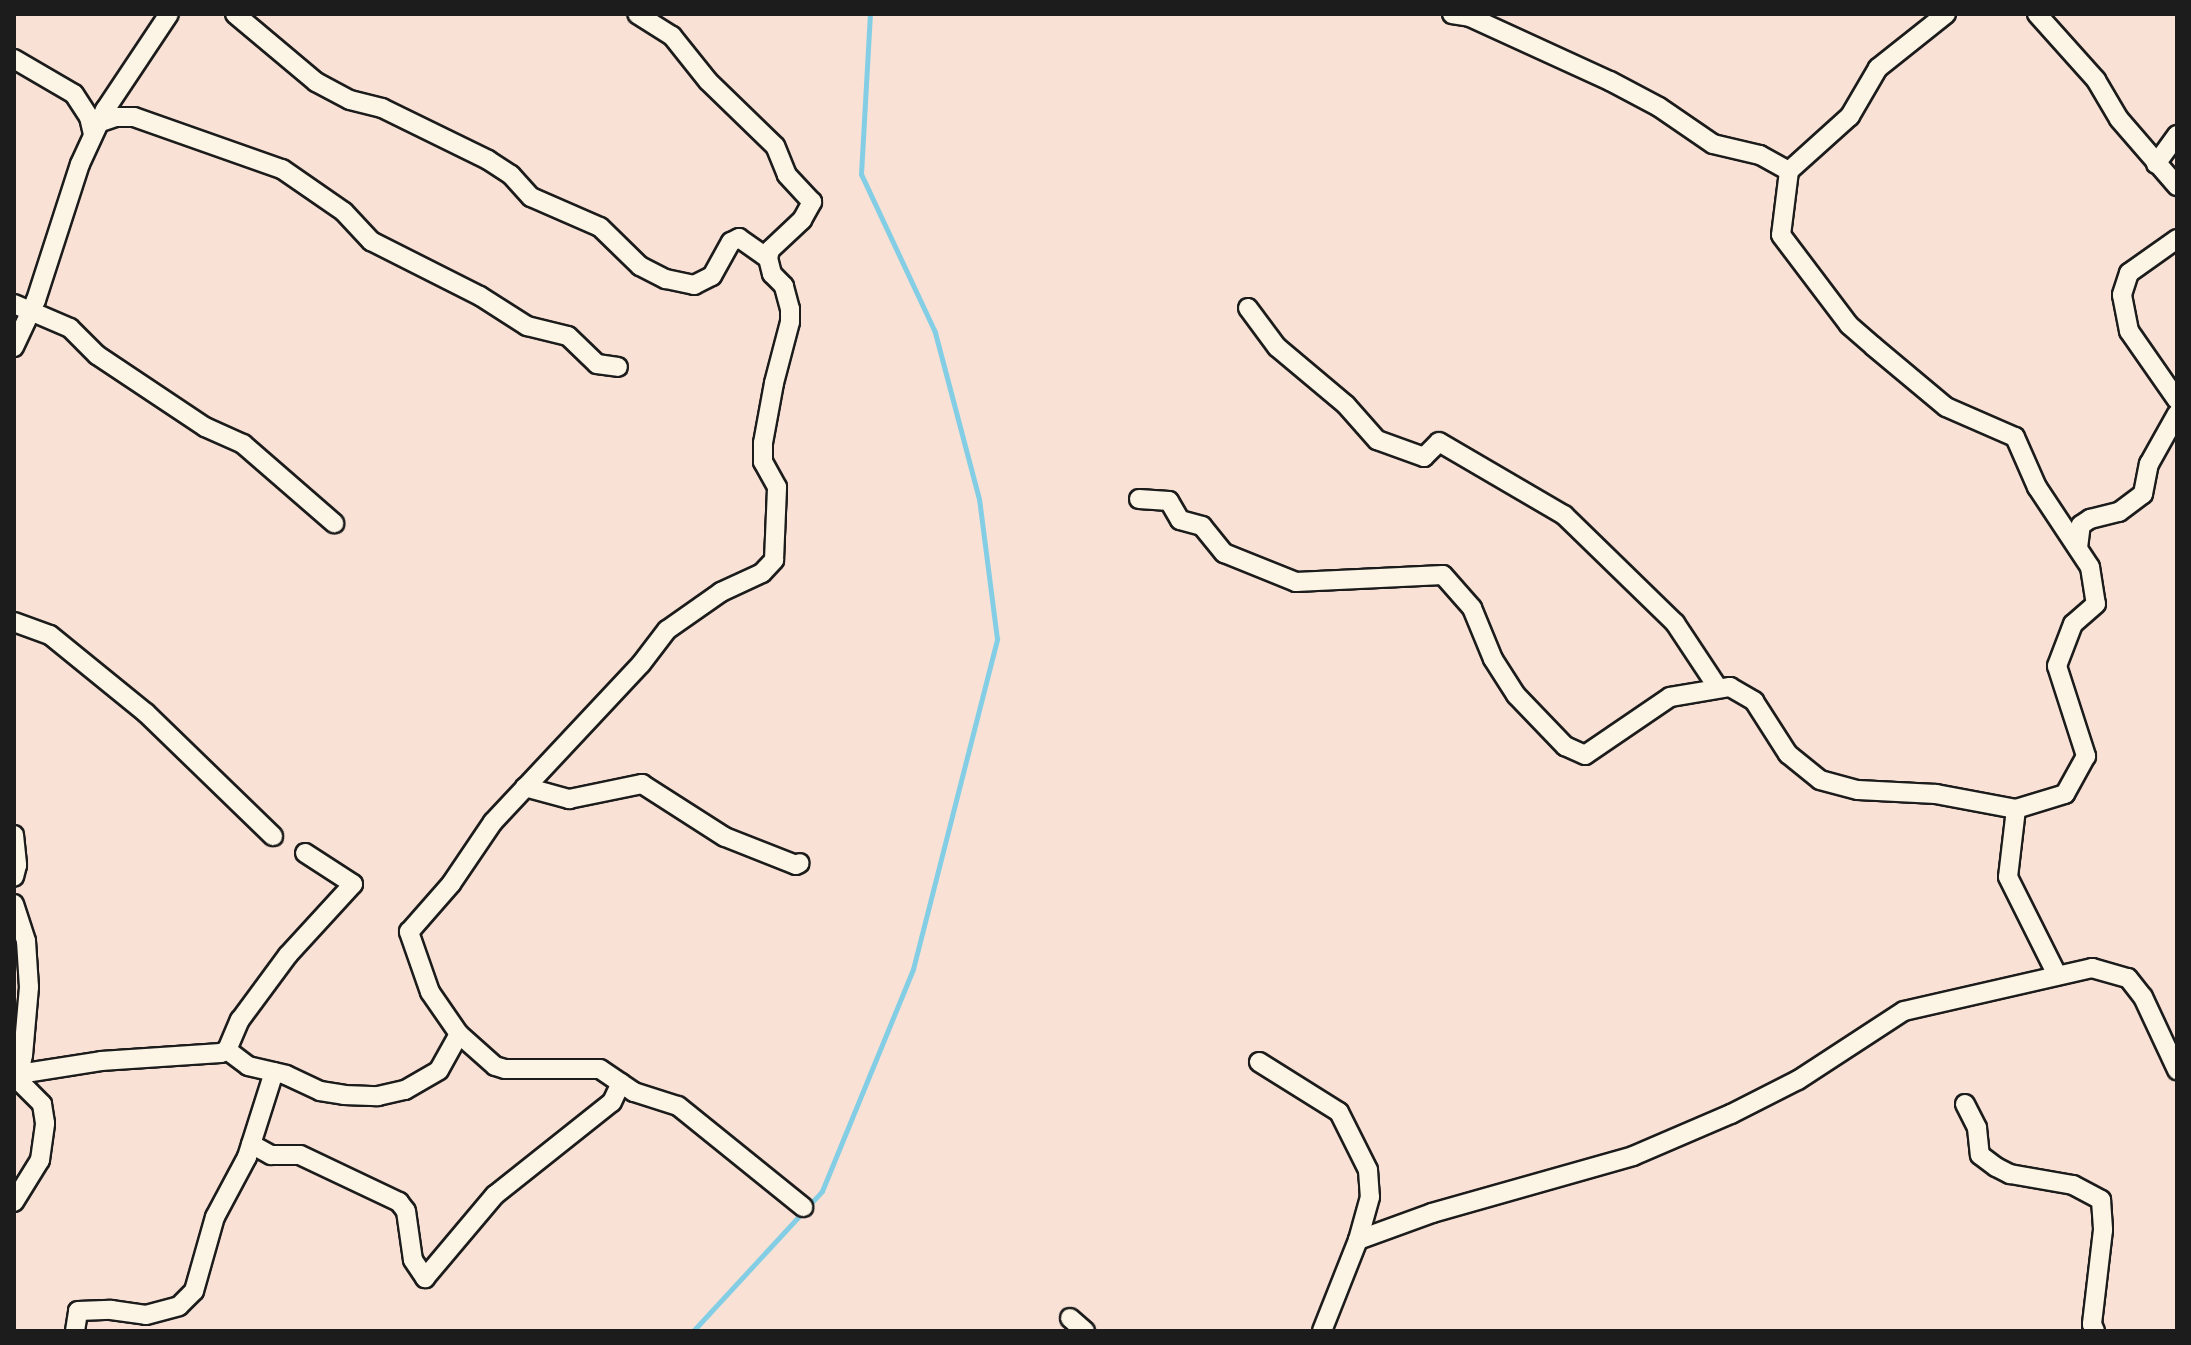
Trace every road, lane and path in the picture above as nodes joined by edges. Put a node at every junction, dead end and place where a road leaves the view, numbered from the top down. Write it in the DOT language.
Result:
graph roads {
  1 [pos="169,14"];
  2 [pos="235,14"];
  3 [pos="637,14"];
  4 [pos="1452,14"];
  5 [pos="1946,14"];
  6 [pos="2037,14"];
  7 [pos="14,59"];
  8 [pos="95,129"];
  9 [pos="2177,135"];
  10 [pos="2156,164"];
  11 [pos="1789,171"];
  12 [pos="2177,186"];
  13 [pos="2177,239"];
  14 [pos="768,258"];
  15 [pos="22,308"];
  16 [pos="1248,308"];
  17 [pos="14,347"];
  18 [pos="618,367"];
  19 [pos="2177,400"];
  20 [pos="2177,414"];
  21 [pos="1139,499"];
  22 [pos="334,523"];
  23 [pos="2078,548"];
  24 [pos="14,622"];
  25 [pos="1718,688"];
  26 [pos="525,787"];
  27 [pos="2016,809"];
  28 [pos="14,835"];
  29 [pos="273,836"];
  30 [pos="305,853"];
  31 [pos="800,863"];
  32 [pos="14,877"];
  33 [pos="14,904"];
  34 [pos="2057,975"];
  35 [pos="2169,1033"];
  36 [pos="459,1034"];
  37 [pos="227,1050"];
  38 [pos="18,1054"];
  39 [pos="1259,1062"];
  40 [pos="2177,1070"];
  41 [pos="274,1072"];
  42 [pos="16,1077"];
  43 [pos="621,1083"];
  44 [pos="1965,1104"];
  45 [pos="251,1144"];
  46 [pos="14,1202"];
  47 [pos="803,1207"];
  48 [pos="1358,1240"];
  49 [pos="1070,1318"];
  50 [pos="75,1331"];
  51 [pos="1085,1331"];
  52 [pos="1322,1331"];
  53 [pos="2095,1331"];
  1 -- 8 [label="street"];
  2 -- 14 [label="street"];
  3 -- 14 [label="street"];
  4 -- 11 [label="street"];
  5 -- 11 [label="street"];
  6 -- 10 [label="street"];
  7 -- 8 [label="street"];
  8 -- 15 [label="street"];
  8 -- 18 [label="street"];
  9 -- 10 [label="street"];
  10 -- 12 [label="street"];
  11 -- 23 [label="street"];
  13 -- 19 [label="street"];
  14 -- 26 [label="street"];
  15 -- 17 [label="street"];
  15 -- 22 [label="street"];
  16 -- 25 [label="street"];
  20 -- 23 [label="street"];
  21 -- 25 [label="street"];
  23 -- 27 [label="street"];
  24 -- 29 [label="street"];
  25 -- 27 [label="street"];
  26 -- 31 [label="street"];
  26 -- 36 [label="street"];
  27 -- 34 [label="street"];
  28 -- 32 [label="street"];
  30 -- 37 [label="street"];
  33 -- 38 [label="street"];
  34 -- 35 [label="street"];
  34 -- 48 [label="street"];
  35 -- 40 [label="street"];
  36 -- 41 [label="street"];
  36 -- 43 [label="street"];
  37 -- 41 [label="street"];
  37 -- 42 [label="street"];
  38 -- 42 [label="street"];
  39 -- 48 [label="street"];
  41 -- 45 [label="street"];
  42 -- 46 [label="street"];
  43 -- 45 [label="street"];
  43 -- 47 [label="street"];
  44 -- 53 [label="street"];
  45 -- 50 [label="street"];
  48 -- 52 [label="street"];
  49 -- 51 [label="street"];
}
